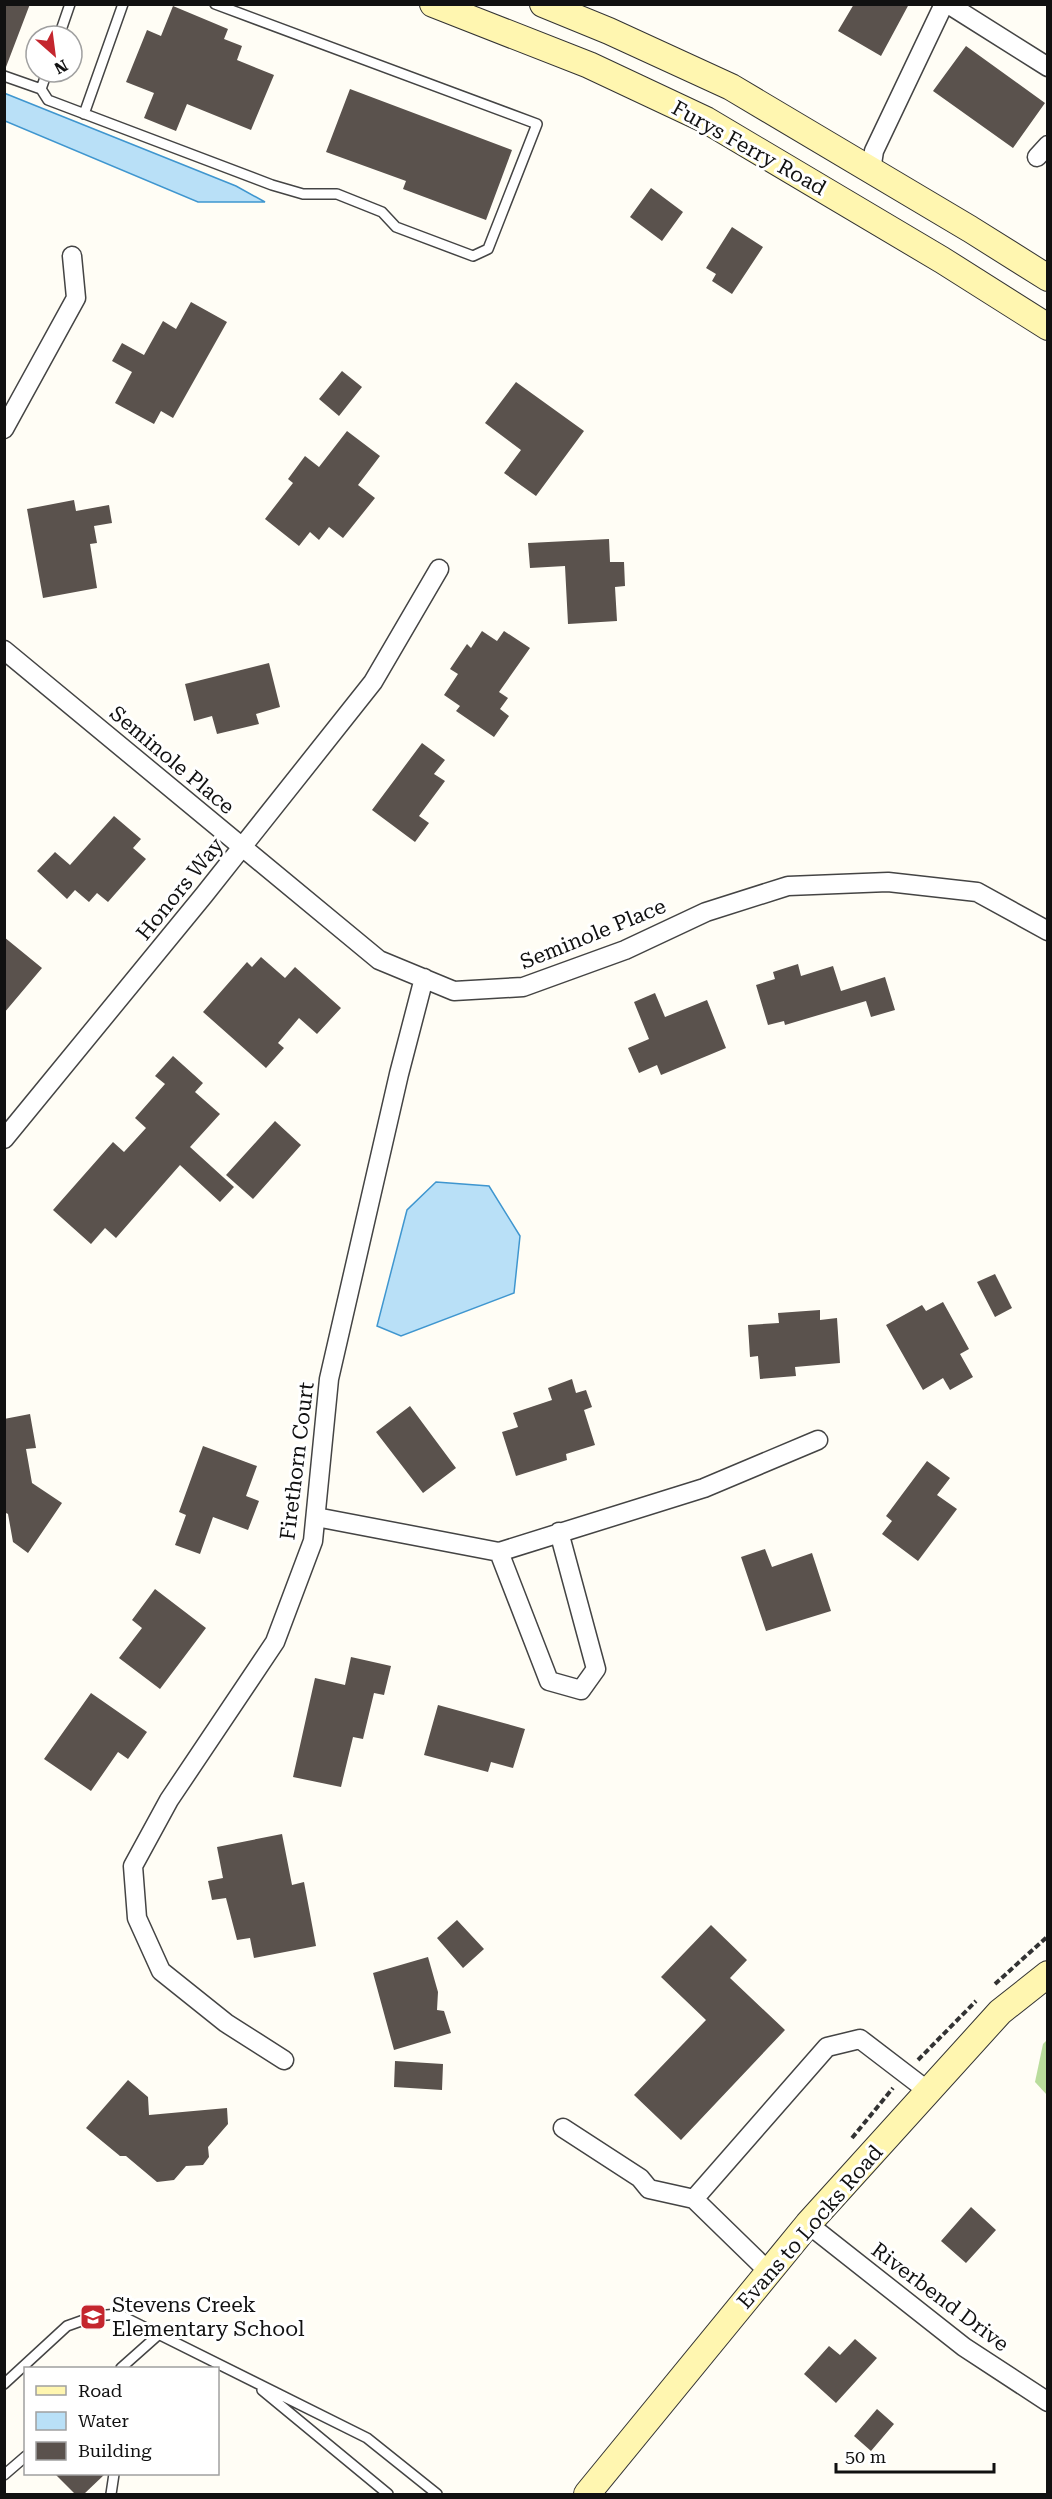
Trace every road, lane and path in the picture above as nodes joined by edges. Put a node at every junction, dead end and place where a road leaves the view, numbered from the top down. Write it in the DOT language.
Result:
graph roads {
  1 [pos="70,4"];
  2 [pos="123,4"];
  3 [pos="215,4"];
  4 [pos="434,4"];
  5 [pos="543,4"];
  6 [pos="946,4"];
  7 [pos="63,24"];
  8 [pos="1047,67"];
  9 [pos="4,76"];
  10 [pos="43,84"];
  11 [pos="41,89"];
  12 [pos="84,114"];
  13 [pos="871,170"];
  14 [pos="72,256"];
  15 [pos="1047,278"];
  16 [pos="1047,327"];
  17 [pos="4,429"];
  18 [pos="439,570"];
  19 [pos="4,650"];
  20 [pos="242,848"];
  21 [pos="1047,931"];
  22 [pos="424,978"];
  23 [pos="4,1139"];
  24 [pos="818,1440"];
  25 [pos="316,1517"];
  26 [pos="560,1533"];
  27 [pos="499,1552"];
  28 [pos="1047,1974"];
  29 [pos="284,2060"];
  30 [pos="928,2091"];
  31 [pos="563,2128"];
  32 [pos="694,2199"];
  33 [pos="808,2224"];
  34 [pos="769,2272"];
  35 [pos="157,2336"];
  36 [pos="122,2367"];
  37 [pos="213,2367"];
  38 [pos="220,2371"];
  39 [pos="251,2381"];
  40 [pos="4,2384"];
  41 [pos="1047,2403"];
  42 [pos="24,2458"];
  43 [pos="4,2475"];
  44 [pos="114,2475"];
  45 [pos="111,2494"];
  46 [pos="388,2494"];
  47 [pos="437,2494"];
  48 [pos="587,2494"];
  1 -- 7 [label="lane"];
  2 -- 12 [label="lane"];
  3 -- 12 [label="lane"];
  4 -- 16 [label="main road, Furys Ferry Road"];
  5 -- 13 [label="main road, Furys Ferry Road"];
  6 -- 8 [label="street"];
  6 -- 13 [label="street"];
  9 -- 11 [label="lane"];
  10 -- 11 [label="lane"];
  11 -- 12 [label="lane"];
  13 -- 15 [label="main road, Furys Ferry Road"];
  14 -- 17 [label="street"];
  18 -- 20 [label="street, Honors Way"];
  19 -- 20 [label="street, Seminole Place"];
  20 -- 22 [label="street, Seminole Place"];
  20 -- 23 [label="street, Honors Way"];
  21 -- 22 [label="street, Seminole Place"];
  22 -- 25 [label="street, Firethorn Court"];
  24 -- 26 [label="street"];
  25 -- 27 [label="street"];
  25 -- 29 [label="street, Firethorn Court"];
  26 -- 27 [label="street"];
  26 -- 27 [label="street"];
  28 -- 30 [label="main road, Evans to Locks Road"];
  30 -- 32 [label="street"];
  30 -- 33 [label="main road, Evans to Locks Road"];
  31 -- 32 [label="street"];
  32 -- 34 [label="street"];
  33 -- 34 [label="main road, Evans to Locks Road"];
  33 -- 41 [label="street, Riverbend Drive"];
  34 -- 48 [label="main road, Evans to Locks Road"];
  35 -- 36 [label="lane"];
  35 -- 37 [label="lane"];
  35 -- 40 [label="lane"];
  38 -- 39 [label="lane"];
  39 -- 46 [label="lane"];
  39 -- 47 [label="lane"];
  42 -- 43 [label="lane"];
  44 -- 45 [label="lane"];
}
